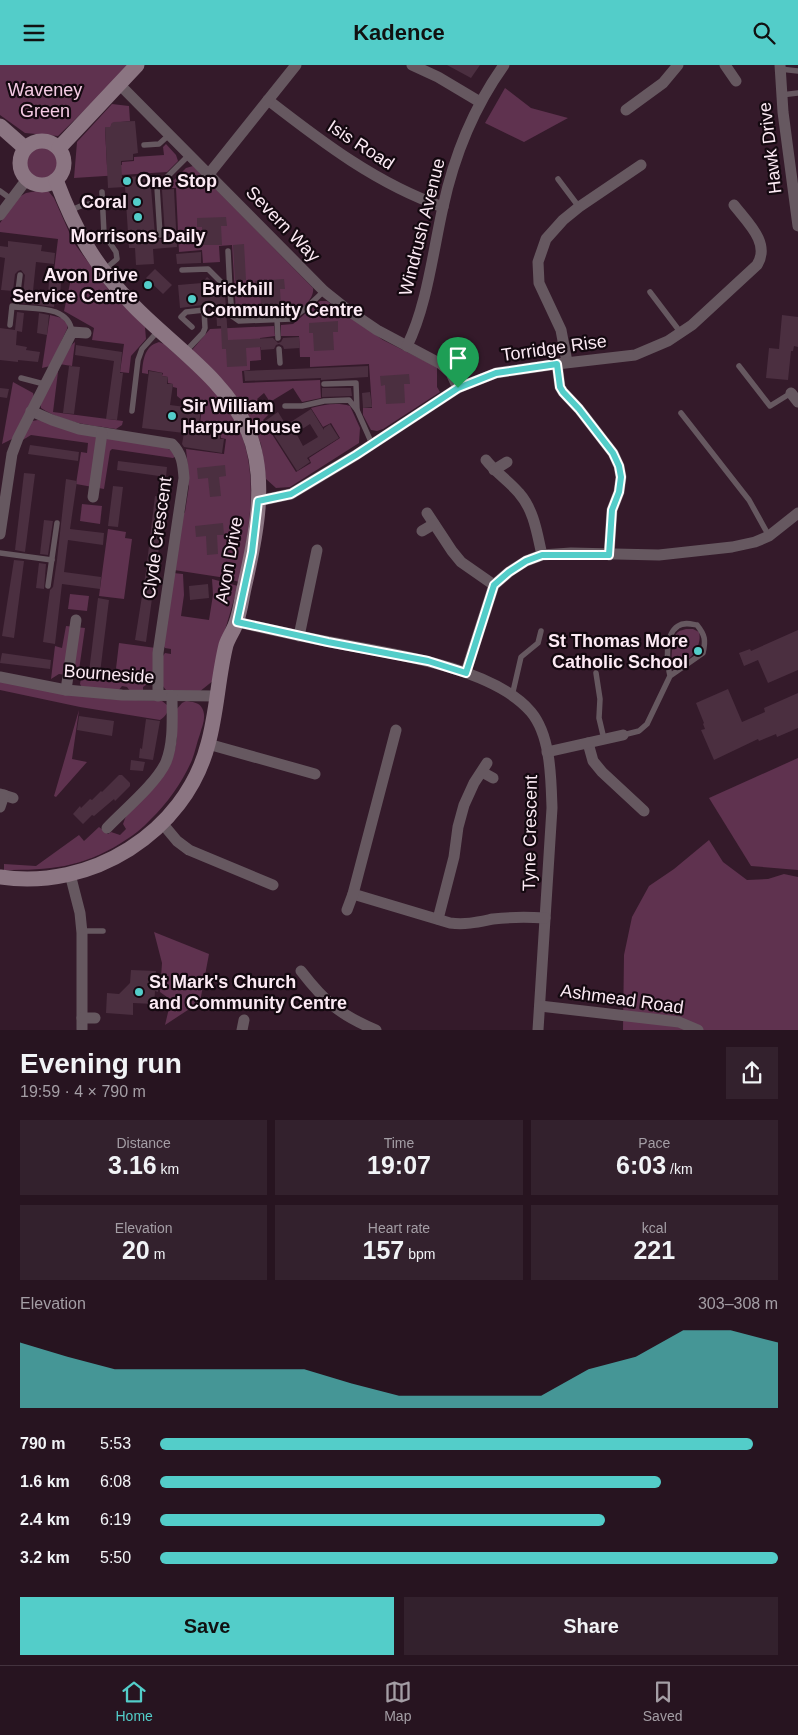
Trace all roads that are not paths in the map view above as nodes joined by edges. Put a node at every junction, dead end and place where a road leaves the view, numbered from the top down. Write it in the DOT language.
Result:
graph roads {
  1 [pos="137,65"];
  2 [pos="296,65"];
  3 [pos="412,65"];
  4 [pos="504,65"];
  5 [pos="678,65"];
  6 [pos="725,65"];
  7 [pos="780,67"];
  8 [pos="798,71"];
  9 [pos="736,81"];
  10 [pos="119,84"];
  11 [pos="798,93"];
  12 [pos="781,95"];
  13 [pos="268,100"];
  14 [pos="480,102"];
  15 [pos="626,110"];
  16 [pos="0,126"];
  17 [pos="168,135"];
  18 [pos="144,145"];
  19 [pos="58,147"];
  20 [pos="25,148"];
  21 [pos="189,155"];
  22 [pos="788,155"];
  23 [pos="642,165"];
  24 [pos="798,169"];
  25 [pos="209,174"];
  26 [pos="27,179"];
  27 [pos="558,179"];
  28 [pos="56,181"];
  29 [pos="0,191"];
  30 [pos="102,192"];
  31 [pos="11,199"];
  32 [pos="102,203"];
  33 [pos="734,205"];
  34 [pos="443,207"];
  35 [pos="578,207"];
  36 [pos="68,212"];
  37 [pos="0,215"];
  38 [pos="798,226"];
  39 [pos="160,235"];
  40 [pos="228,251"];
  41 [pos="182,270"];
  42 [pos="103,271"];
  43 [pos="20,275"];
  44 [pos="230,291"];
  45 [pos="324,291"];
  46 [pos="650,292"];
  47 [pos="16,307"];
  48 [pos="277,319"];
  49 [pos="10,325"];
  50 [pos="192,327"];
  51 [pos="159,330"];
  52 [pos="72,332"];
  53 [pos="86,333"];
  54 [pos="681,333"];
  55 [pos="278,338"];
  56 [pos="407,346"];
  57 [pos="279,349"];
  58 [pos="184,353"];
  59 [pos="280,363"];
  60 [pos="562,363"];
  61 [pos="739,366"];
  62 [pos="21,378"];
  63 [pos="44,384"];
  64 [pos="324,384"];
  65 [pos="458,388"];
  66 [pos="794,398"];
  67 [pos="285,406"];
  68 [pos="357,410"];
  69 [pos="31,411"];
  70 [pos="132,411"];
  71 [pos="681,413"];
  72 [pos="102,433"];
  73 [pos="372,444"];
  74 [pos="6,453"];
  75 [pos="486,460"];
  76 [pos="507,462"];
  77 [pos="494,470"];
  78 [pos="92,497"];
  79 [pos="258,501"];
  80 [pos="427,513"];
  81 [pos="798,513"];
  82 [pos="57,523"];
  83 [pos="434,524"];
  84 [pos="422,531"];
  85 [pos="0,534"];
  86 [pos="769,536"];
  87 [pos="317,550"];
  88 [pos="0,553"];
  89 [pos="542,555"];
  90 [pos="609,555"];
  91 [pos="52,560"];
  92 [pos="494,585"];
  93 [pos="48,587"];
  94 [pos="76,620"];
  95 [pos="237,622"];
  96 [pos="541,631"];
  97 [pos="299,635"];
  98 [pos="466,673"];
  99 [pos="596,673"];
  100 [pos="670,676"];
  101 [pos="0,677"];
  102 [pos="66,689"];
  103 [pos="158,696"];
  104 [pos="172,696"];
  105 [pos="512,696"];
  106 [pos="217,697"];
  107 [pos="396,730"];
  108 [pos="623,735"];
  109 [pos="604,739"];
  110 [pos="588,743"];
  111 [pos="208,744"];
  112 [pos="548,752"];
  113 [pos="315,774"];
  114 [pos="493,778"];
  115 [pos="6,796"];
  116 [pos="0,807"];
  117 [pos="644,811"];
  118 [pos="162,823"];
  119 [pos="106,828"];
  120 [pos="70,874"];
  121 [pos="0,877"];
  122 [pos="273,885"];
  123 [pos="353,894"];
  124 [pos="347,910"];
  125 [pos="545,918"];
  126 [pos="438,919"];
  127 [pos="82,931"];
  128 [pos="104,931"];
  129 [pos="301,971"];
  130 [pos="540,1006"];
  131 [pos="95,1018"];
  132 [pos="82,1023"];
  133 [pos="376,1030"];
  134 [pos="538,1030"];
  135 [pos="698,1030"];
  1 -- 10 [label="street"];
  2 -- 13 [label="street"];
  3 -- 14 [label="street"];
  4 -- 14 [label="street, Windrush Avenue"];
  5 -- 15 [label="street"];
  6 -- 9 [label="street"];
  7 -- 8 [label="lane"];
  7 -- 12 [label="street, Hawk Drive"];
  10 -- 17 [label="street, Severn Way"];
  10 -- 19 [label="street"];
  11 -- 12 [label="lane"];
  12 -- 22 [label="street, Hawk Drive"];
  13 -- 25 [label="street"];
  13 -- 34 [label="street, Isis Road"];
  14 -- 34 [label="street, Windrush Avenue"];
  16 -- 20 [label="street"];
  17 -- 18 [label="lane"];
  17 -- 21 [label="street, Severn Way"];
  19 -- 20 [label="street"];
  19 -- 28 [label="street"];
  20 -- 26 [label="street"];
  21 -- 25 [label="street, Severn Way"];
  21 -- 39 [label="lane"];
  22 -- 24 [label="lane"];
  22 -- 38 [label="street, Hawk Drive"];
  23 -- 35 [label="street"];
  25 -- 45 [label="street, Severn Way"];
  26 -- 28 [label="street"];
  26 -- 31 [label="street"];
  27 -- 35 [label="lane"];
  28 -- 36 [label="street, Avon Drive"];
  29 -- 31 [label="lane"];
  30 -- 32 [label="lane"];
  31 -- 37 [label="street"];
  32 -- 36 [label="lane"];
  32 -- 42 [label="lane"];
  33 -- 54 [label="street, Torridge Rise"];
  34 -- 56 [label="street, Windrush Avenue"];
  35 -- 60 [label="street"];
  36 -- 42 [label="street, Avon Drive"];
  40 -- 44 [label="lane"];
  41 -- 44 [label="lane"];
  42 -- 51 [label="street, Avon Drive"];
  43 -- 47 [label="lane"];
  44 -- 48 [label="lane"];
  45 -- 48 [label="lane"];
  45 -- 56 [label="street, Severn Way"];
  46 -- 54 [label="lane"];
  47 -- 49 [label="lane"];
  47 -- 52 [label="lane"];
  48 -- 55 [label="lane"];
  50 -- 58 [label="lane"];
  51 -- 58 [label="street, Avon Drive"];
  51 -- 70 [label="lane"];
  52 -- 53 [label="street"];
  52 -- 63 [label="street"];
  54 -- 60 [label="street, Torridge Rise"];
  56 -- 65 [label="street, Severn Way"];
  57 -- 59 [label="lane"];
  58 -- 79 [label="street, Avon Drive"];
  60 -- 65 [label="street, Torridge Rise"];
  60 -- 90 [label="street"];
  61 -- 66 [label="lane"];
  62 -- 63 [label="lane"];
  63 -- 69 [label="street"];
  64 -- 68 [label="lane"];
  65 -- 73 [label="street, Torridge Rise"];
  67 -- 68 [label="lane"];
  68 -- 73 [label="lane"];
  69 -- 72 [label="street, Clyde Crescent"];
  69 -- 74 [label="street"];
  71 -- 86 [label="lane"];
  72 -- 78 [label="street"];
  72 -- 103 [label="street, Clyde Crescent"];
  73 -- 79 [label="street, Torridge Rise"];
  74 -- 85 [label="street"];
  75 -- 77 [label="street"];
  76 -- 77 [label="street"];
  77 -- 89 [label="street"];
  79 -- 95 [label="street, Avon Drive"];
  80 -- 83 [label="street"];
  81 -- 86 [label="street"];
  82 -- 91 [label="lane"];
  83 -- 84 [label="street"];
  83 -- 92 [label="street"];
  86 -- 90 [label="street"];
  87 -- 97 [label="street"];
  88 -- 91 [label="lane"];
  89 -- 90 [label="street"];
  89 -- 92 [label="street"];
  91 -- 93 [label="lane"];
  92 -- 98 [label="street"];
  94 -- 102 [label="street"];
  95 -- 97 [label="street, Tyne Crescent"];
  95 -- 106 [label="street, Avon Drive"];
  96 -- 105 [label="lane"];
  97 -- 98 [label="street, Tyne Crescent"];
  98 -- 105 [label="street, Tyne Crescent"];
  99 -- 109 [label="lane"];
  100 -- 100 [label="lane"];
  100 -- 108 [label="lane"];
  101 -- 102 [label="street, Bourneside"];
  102 -- 103 [label="street, Bourneside"];
  103 -- 104 [label="street, Bourneside"];
  104 -- 106 [label="street, Bourneside"];
  104 -- 119 [label="street"];
  105 -- 112 [label="street, Tyne Crescent"];
  106 -- 111 [label="street, Avon Drive"];
  107 -- 123 [label="street"];
  108 -- 109 [label="street"];
  109 -- 110 [label="street"];
  110 -- 112 [label="street"];
  110 -- 117 [label="street"];
  111 -- 113 [label="street"];
  111 -- 118 [label="street, Avon Drive"];
  112 -- 125 [label="street, Tyne Crescent"];
  114 -- 126 [label="street"];
  115 -- 116 [label="street"];
  118 -- 120 [label="street, Avon Drive"];
  118 -- 122 [label="street"];
  120 -- 121 [label="street, Avon Drive"];
  120 -- 127 [label="street"];
  123 -- 124 [label="street"];
  123 -- 126 [label="street"];
  125 -- 126 [label="street"];
  125 -- 130 [label="street, Tyne Crescent"];
  127 -- 128 [label="lane"];
  127 -- 132 [label="street"];
  129 -- 133 [label="street"];
  130 -- 134 [label="street, Tyne Crescent"];
  130 -- 135 [label="street, Ashmead Road"];
  131 -- 132 [label="street"];
}
